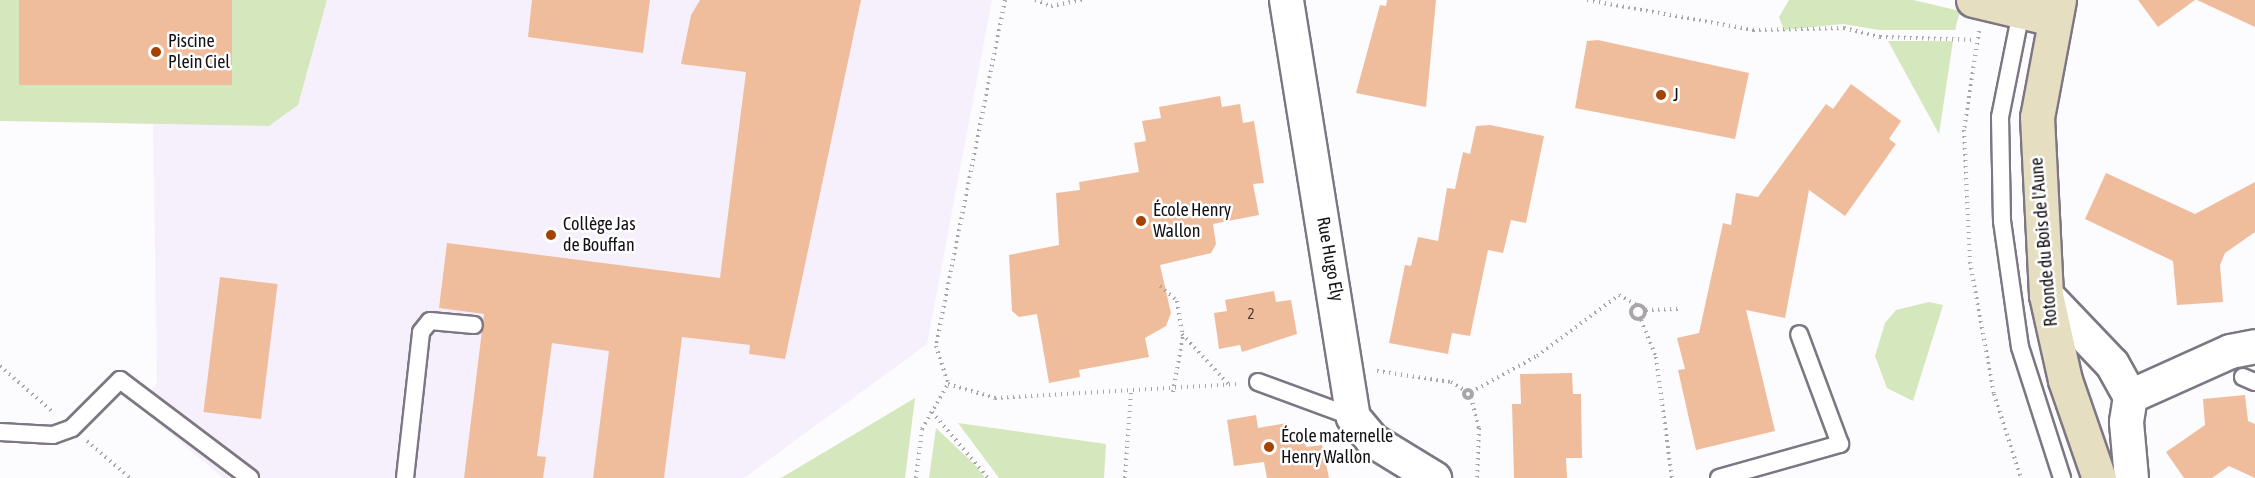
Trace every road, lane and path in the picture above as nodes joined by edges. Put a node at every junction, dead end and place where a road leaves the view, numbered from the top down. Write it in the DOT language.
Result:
graph roads {
  1 [pos="1005,0"];
  2 [pos="1035,0"];
  3 [pos="1083,0"];
  4 [pos="1286,0"];
  5 [pos="1587,0"];
  6 [pos="2023,5"];
  7 [pos="2056,9"];
  8 [pos="1976,13"];
  9 [pos="1977,40"];
  10 [pos="1160,286"];
  11 [pos="2046,295"];
  12 [pos="1636,305"];
  13 [pos="1681,309"];
  14 [pos="1646,310"];
  15 [pos="1641,320"];
  16 [pos="474,326"];
  17 [pos="1799,334"];
  18 [pos="1183,335"];
  19 [pos="2255,346"];
  20 [pos="1343,371"];
  21 [pos="1258,382"];
  22 [pos="948,384"];
  23 [pos="1230,385"];
  24 [pos="1131,392"];
  25 [pos="1173,392"];
  26 [pos="1471,394"];
  27 [pos="2130,396"];
  28 [pos="932,412"];
  29 [pos="1353,417"];
  30 [pos="0,432"];
  31 [pos="250,478"];
  32 [pos="405,478"];
  33 [pos="916,478"];
  34 [pos="988,478"];
  35 [pos="1125,478"];
  36 [pos="1434,478"];
  37 [pos="1477,478"];
  38 [pos="1672,478"];
  39 [pos="1719,478"];
  40 [pos="2021,478"];
  41 [pos="2062,478"];
  42 [pos="2099,478"];
  43 [pos="2131,478"];
  1 -- 22 [label="path"];
  2 -- 3 [label="path"];
  4 -- 20 [label="street, Rue Hugo Ely"];
  5 -- 9 [label="path"];
  6 -- 7 [label="main road"];
  6 -- 8 [label="main road"];
  6 -- 41 [label="lane, Rotonde du Bois de l'Aune"];
  7 -- 11 [label="main road, Rotonde du Bois de l'Aune"];
  8 -- 9 [label="path"];
  9 -- 40 [label="path"];
  10 -- 18 [label="path"];
  11 -- 27 [label="street"];
  11 -- 42 [label="main road, Rotonde du Bois de l'Aune"];
  12 -- 14 [label="path"];
  12 -- 15 [label="path"];
  12 -- 26 [label="path"];
  13 -- 14 [label="path"];
  14 -- 15 [label="path"];
  15 -- 38 [label="path"];
  16 -- 32 [label="lane"];
  17 -- 39 [label="lane"];
  18 -- 23 [label="path"];
  18 -- 25 [label="path"];
  19 -- 27 [label="street"];
  20 -- 26 [label="path"];
  20 -- 29 [label="street, Rue Hugo Ely"];
  21 -- 23 [label="path"];
  21 -- 29 [label="lane"];
  22 -- 24 [label="path"];
  22 -- 28 [label="path"];
  23 -- 25 [label="path"];
  24 -- 25 [label="path"];
  24 -- 35 [label="path"];
  26 -- 37 [label="path"];
  27 -- 43 [label="street"];
  28 -- 33 [label="path"];
  28 -- 34 [label="path"];
  29 -- 36 [label="street, Rue Hugo Ely"];
  30 -- 31 [label="lane"];
}
